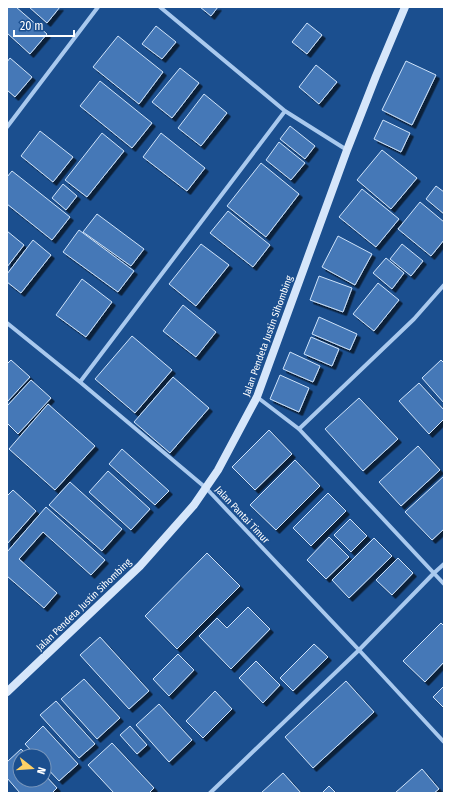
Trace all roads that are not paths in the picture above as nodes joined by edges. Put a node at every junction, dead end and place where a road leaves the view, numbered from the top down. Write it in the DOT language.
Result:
graph roads {
  1 [pos="98,7"];
  2 [pos="160,7"];
  3 [pos="404,7"];
  4 [pos="285,111"];
  5 [pos="7,127"];
  6 [pos="347,150"];
  7 [pos="444,285"];
  8 [pos="7,323"];
  9 [pos="80,382"];
  10 [pos="257,397"];
  11 [pos="299,429"];
  12 [pos="206,488"];
  13 [pos="444,564"];
  14 [pos="434,573"];
  15 [pos="444,584"];
  16 [pos="359,650"];
  17 [pos="7,692"];
  18 [pos="444,742"];
  19 [pos="210,793"];
  1 -- 5 [label="street"];
  2 -- 4 [label="street"];
  3 -- 6 [label="street, Jalan Pendeta Justin Sihombing"];
  4 -- 6 [label="street"];
  4 -- 9 [label="street"];
  6 -- 10 [label="street, Jalan Pendeta Justin Sihombing"];
  7 -- 11 [label="street"];
  8 -- 9 [label="street, Jalan Pantai Timur"];
  9 -- 12 [label="street, Jalan Pantai Timur"];
  10 -- 11 [label="street"];
  10 -- 12 [label="street, Jalan Pendeta Justin Sihombing"];
  11 -- 14 [label="street"];
  12 -- 16 [label="street, Jalan Pantai Timur"];
  12 -- 17 [label="street, Jalan Pendeta Justin Sihombing"];
  13 -- 14 [label="street"];
  14 -- 15 [label="street"];
  14 -- 16 [label="street"];
  16 -- 18 [label="street, Jalan Pantai Timur"];
  16 -- 19 [label="street"];
}
